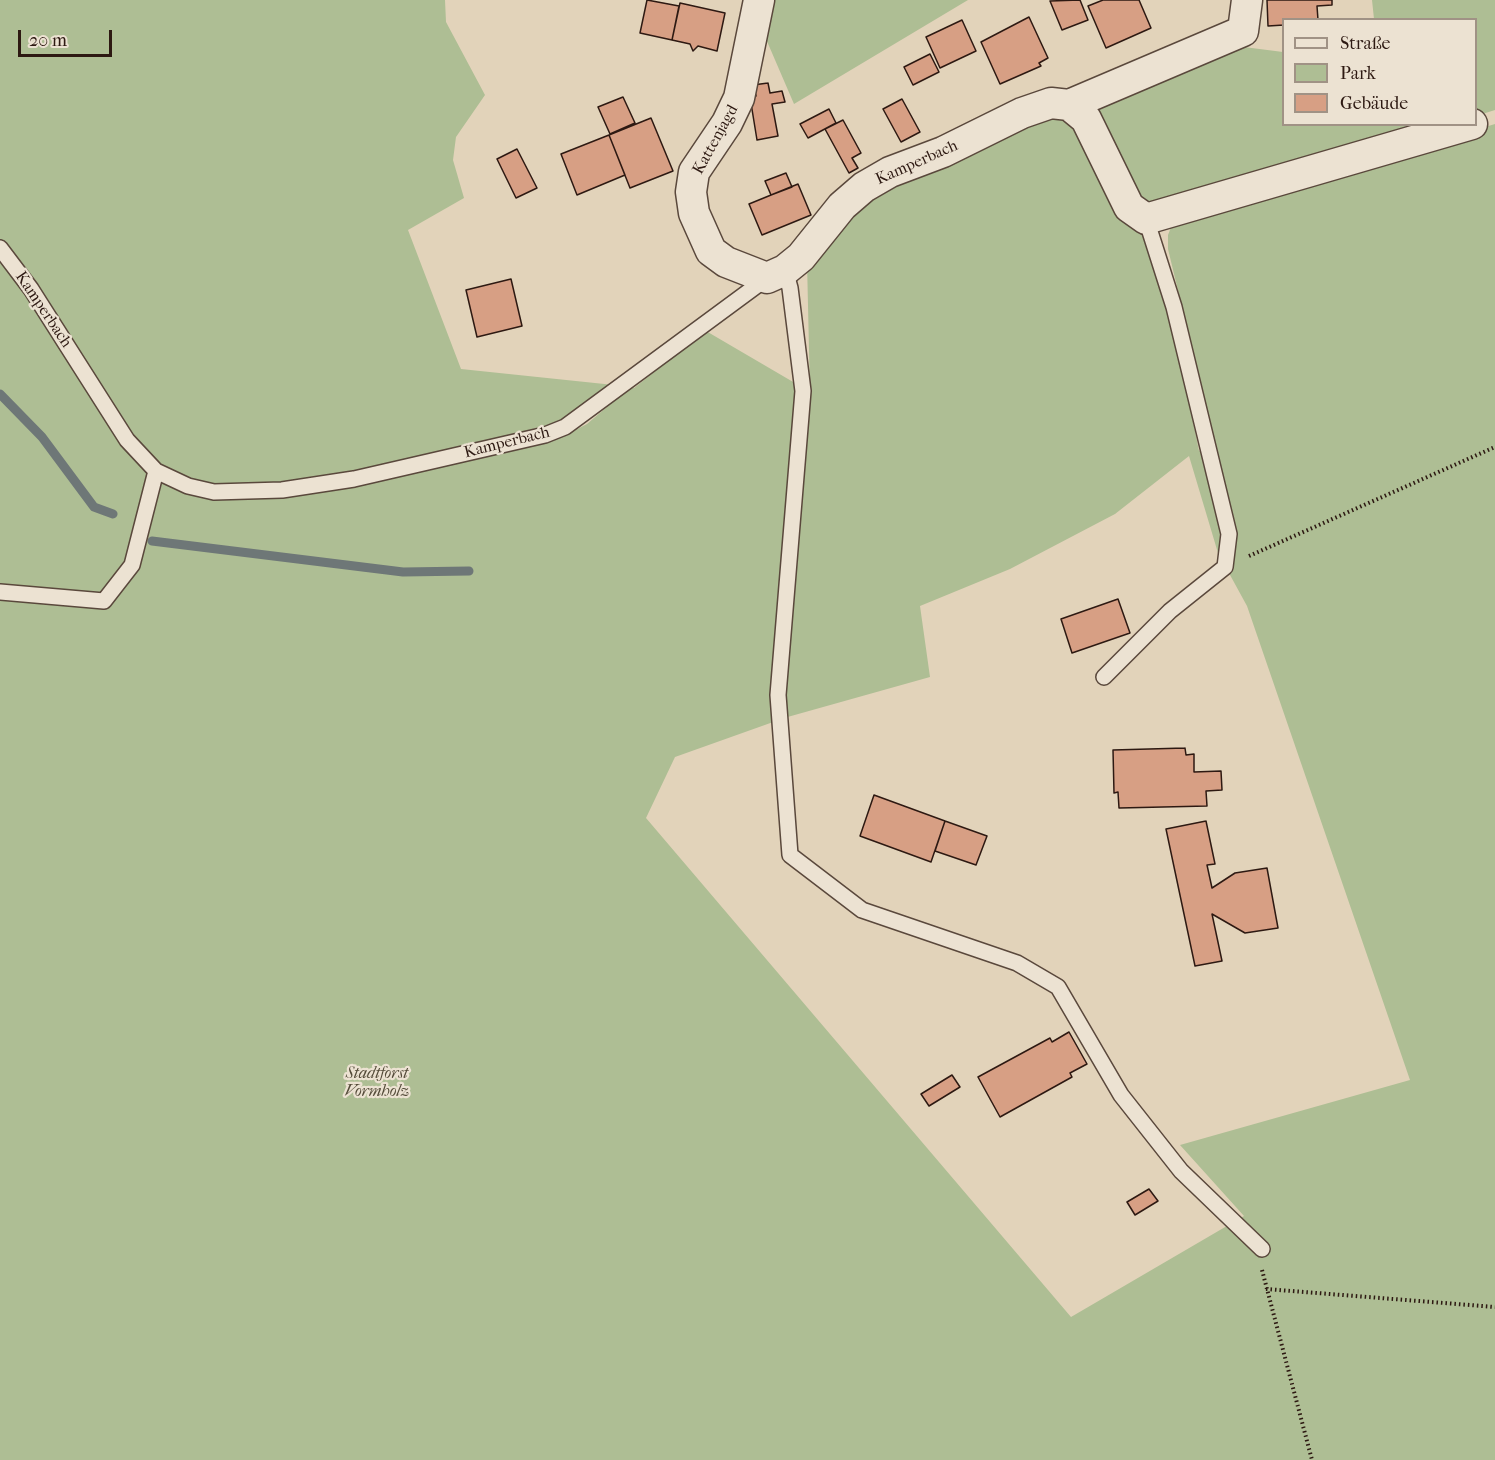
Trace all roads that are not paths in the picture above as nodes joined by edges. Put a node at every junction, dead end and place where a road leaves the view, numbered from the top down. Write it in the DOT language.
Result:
graph roads {
  1 [pos="759,0"];
  2 [pos="1247,0"];
  3 [pos="1069,105"];
  4 [pos="1495,118"];
  5 [pos="1477,123"];
  6 [pos="1467,126"];
  7 [pos="1146,219"];
  8 [pos="0,248"];
  9 [pos="776,274"];
  10 [pos="156,471"];
  11 [pos="0,592"];
  12 [pos="1104,677"];
  13 [pos="1262,1249"];
  1 -- 9 [label="street, Kattenjagd"];
  2 -- 3 [label="street, Kamperbach"];
  3 -- 7 [label="street"];
  3 -- 9 [label="street, Kamperbach"];
  4 -- 5 [label="street"];
  6 -- 7 [label="street"];
  7 -- 12 [label="lane"];
  8 -- 10 [label="lane, Kamperbach"];
  9 -- 10 [label="lane, Kamperbach"];
  9 -- 13 [label="lane"];
  10 -- 11 [label="lane"];
}
